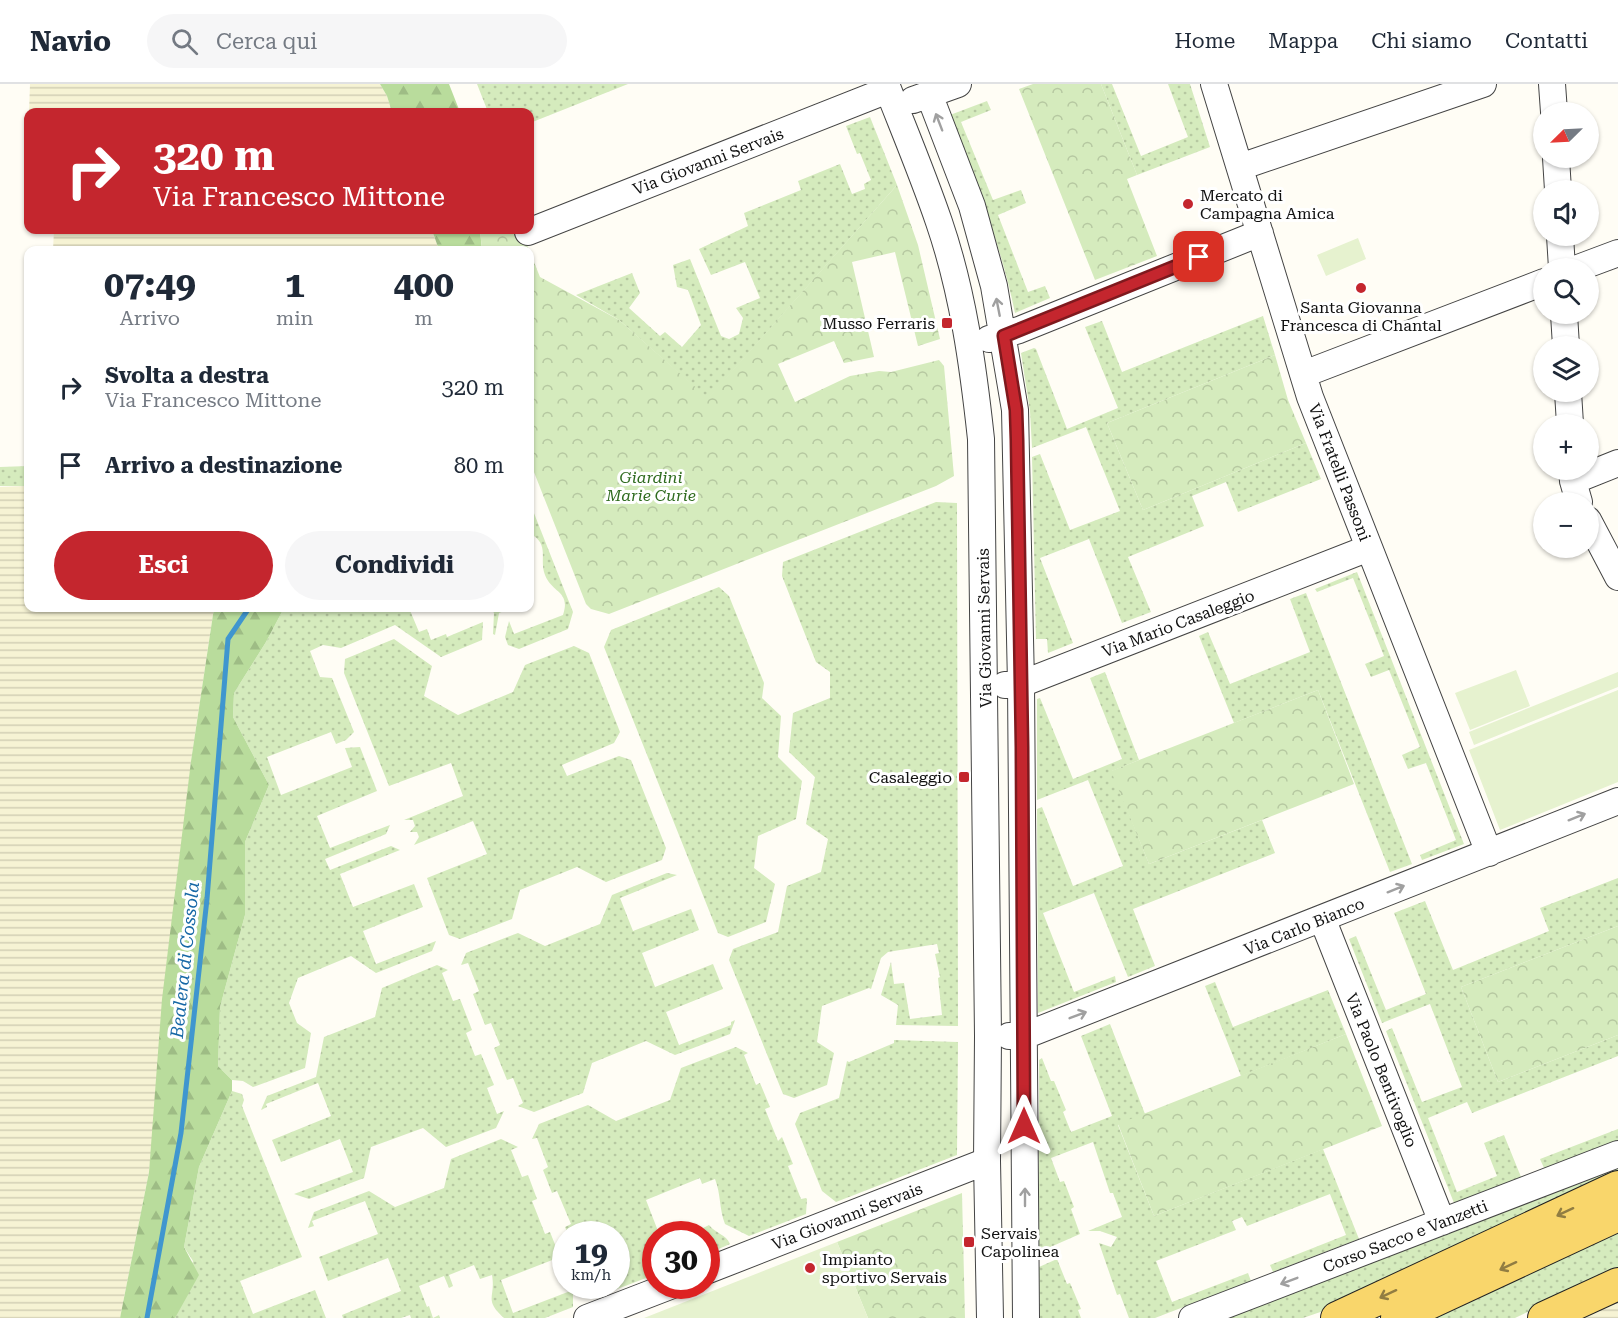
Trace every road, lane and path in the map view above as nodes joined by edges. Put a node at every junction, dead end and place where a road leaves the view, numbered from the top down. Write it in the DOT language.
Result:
graph roads {
  1 [pos="958,84"];
  2 [pos="1214,84"];
  3 [pos="1483,84"];
  4 [pos="1552,84"];
  5 [pos="890,93"];
  6 [pos="929,94"];
  7 [pos="1553,102"];
  8 [pos="1240,167"];
  9 [pos="534,229"];
  10 [pos="1260,233"];
  11 [pos="1618,253"];
  12 [pos="1599,260"];
  13 [pos="1533,286"];
  14 [pos="1004,336"];
  15 [pos="968,342"];
  16 [pos="1304,374"];
  17 [pos="1618,463"];
  18 [pos="1575,484"];
  19 [pos="1599,541"];
  20 [pos="1369,548"];
  21 [pos="1618,577"];
  22 [pos="1021,684"];
  23 [pos="984,685"];
  24 [pos="1618,801"];
  25 [pos="1489,853"];
  26 [pos="1322,918"];
  27 [pos="988,1036"];
  28 [pos="1024,1036"];
  29 [pos="1618,1154"];
  30 [pos="987,1161"];
  31 [pos="1618,1187"];
  32 [pos="1618,1215"];
  33 [pos="1442,1222"];
  34 [pos="720,1266"];
  35 [pos="1618,1284"];
  36 [pos="642,1297"];
  37 [pos="993,1312"];
  38 [pos="587,1318"];
  39 [pos="1026,1318"];
  40 [pos="1192,1318"];
  41 [pos="1337,1318"];
  42 [pos="1397,1318"];
  43 [pos="1544,1318"];
  1 -- 6 [label="street, Via Giovanni Servais"];
  2 -- 8 [label="street, Via Fratelli Passoni"];
  3 -- 8 [label="street"];
  4 -- 7 [label="street"];
  5 -- 6 [label="street, Via Giovanni Servais"];
  5 -- 9 [label="street, Via Giovanni Servais"];
  5 -- 15 [label="street, Via Giovanni Servais"];
  14 -- 6 [label="street, one-way"];
  8 -- 10 [label="street, Via Fratelli Passoni"];
  10 -- 14 [label="street"];
  10 -- 16 [label="street, Via Fratelli Passoni"];
  11 -- 12 [label="street"];
  13 -- 16 [label="street"];
  14 -- 15 [label="street"];
  14 -- 22 [label="street"];
  15 -- 23 [label="street, Via Giovanni Servais"];
  16 -- 20 [label="street, Via Fratelli Passoni"];
  17 -- 18 [label="street"];
  19 -- 21 [label="street"];
  20 -- 22 [label="street, Via Mario Casaleggio"];
  20 -- 25 [label="street, Via Fratelli Passoni"];
  22 -- 23 [label="street, Via Mario Casaleggio"];
  22 -- 28 [label="street"];
  23 -- 27 [label="street, Via Giovanni Servais"];
  25 -- 24 [label="street, Via Carlo Bianco, one-way"];
  26 -- 25 [label="street, Via Carlo Bianco, one-way"];
  28 -- 26 [label="street, Via Carlo Bianco, one-way"];
  26 -- 33 [label="street, Via Paolo Bentivoglio"];
  27 -- 28 [label="street, Via Carlo Bianco"];
  27 -- 30 [label="street, Via Giovanni Servais"];
  39 -- 28 [label="street, one-way"];
  29 -- 33 [label="street, Corso Sacco e Vanzetti"];
  30 -- 34 [label="street, Via Giovanni Servais"];
  30 -- 37 [label="street, Via Giovanni Servais"];
  31 -- 41 [label="main road, one-way"];
  32 -- 42 [label="main road, one-way"];
  33 -- 40 [label="street, Corso Sacco e Vanzetti, one-way"];
  35 -- 43 [label="main road"];
  36 -- 38 [label="street"];
}
